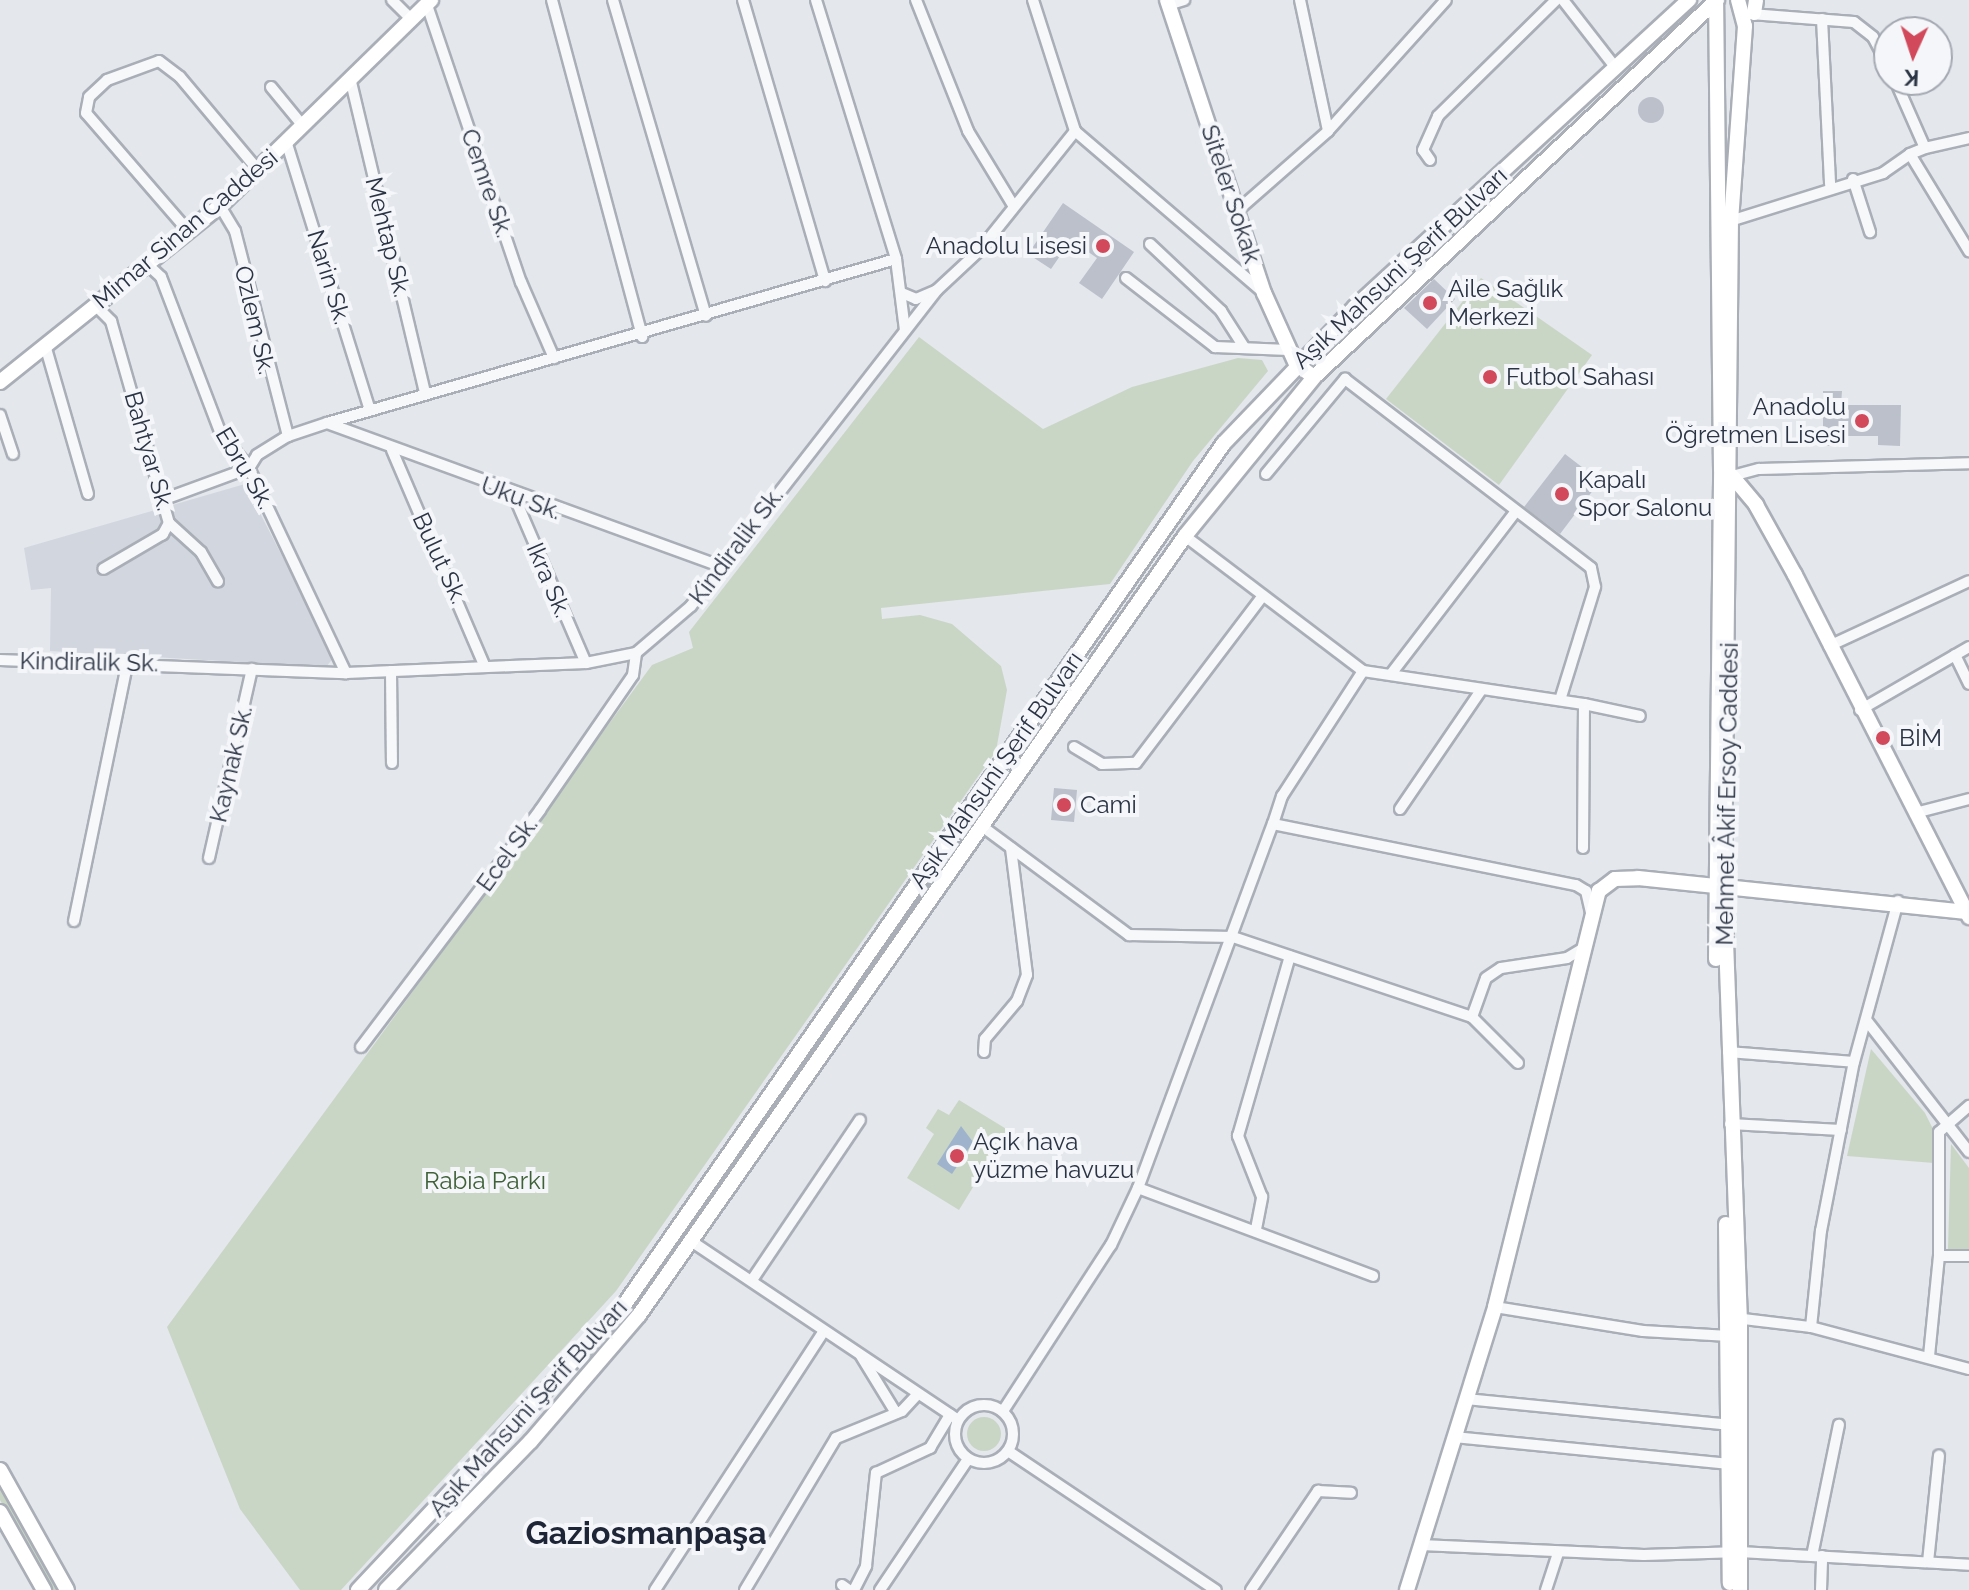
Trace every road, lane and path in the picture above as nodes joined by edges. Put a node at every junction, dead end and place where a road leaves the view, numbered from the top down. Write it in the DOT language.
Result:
graph roads {
  1 [pos="392,0"];
  2 [pos="552,0"];
  3 [pos="613,0"];
  4 [pos="743,0"];
  5 [pos="816,0"];
  6 [pos="1033,0"];
  7 [pos="1184,0"];
  8 [pos="1300,0"];
  9 [pos="1446,0"];
  10 [pos="1556,0"];
  11 [pos="1563,0"];
  12 [pos="1689,0"];
  13 [pos="1717,0"];
  14 [pos="1738,0"];
  15 [pos="921,1"];
  16 [pos="429,2"];
  17 [pos="1168,3"];
  18 [pos="1752,9"];
  19 [pos="1822,19"];
  20 [pos="412,20"];
  21 [pos="1873,37"];
  22 [pos="1616,68"];
  23 [pos="351,82"];
  24 [pos="271,87"];
  25 [pos="1902,96"];
  26 [pos="303,126"];
  27 [pos="1075,131"];
  28 [pos="1328,131"];
  29 [pos="1969,138"];
  30 [pos="287,144"];
  31 [pos="1925,148"];
  32 [pos="1910,154"];
  33 [pos="1430,160"];
  34 [pos="258,170"];
  35 [pos="1853,179"];
  36 [pos="1830,185"];
  37 [pos="1013,205"];
  38 [pos="220,206"];
  39 [pos="1237,211"];
  40 [pos="1725,223"];
  41 [pos="189,232"];
  42 [pos="1870,232"];
  43 [pos="1150,244"];
  44 [pos="1969,251"];
  45 [pos="896,259"];
  46 [pos="147,264"];
  47 [pos="1126,278"];
  48 [pos="825,281"];
  49 [pos="937,290"];
  50 [pos="902,293"];
  51 [pos="1264,293"];
  52 [pos="95,305"];
  53 [pos="706,316"];
  54 [pos="905,330"];
  55 [pos="642,337"];
  56 [pos="45,345"];
  57 [pos="1244,347"];
  58 [pos="1288,350"];
  59 [pos="554,358"];
  60 [pos="1296,364"];
  61 [pos="1314,377"];
  62 [pos="0,382"];
  63 [pos="425,392"];
  64 [pos="370,410"];
  65 [pos="0,415"];
  66 [pos="327,423"];
  67 [pos="288,436"];
  68 [pos="392,450"];
  69 [pos="13,454"];
  70 [pos="1969,463"];
  71 [pos="249,468"];
  72 [pos="1266,474"];
  73 [pos="1732,476"];
  74 [pos="88,494"];
  75 [pos="514,496"];
  76 [pos="162,500"];
  77 [pos="1516,511"];
  78 [pos="169,523"];
  79 [pos="1185,536"];
  80 [pos="718,565"];
  81 [pos="103,569"];
  82 [pos="218,581"];
  83 [pos="1969,581"];
  84 [pos="1262,597"];
  85 [pos="1829,646"];
  86 [pos="1969,647"];
  87 [pos="636,653"];
  88 [pos="1955,655"];
  89 [pos="0,660"];
  90 [pos="128,661"];
  91 [pos="586,663"];
  92 [pos="485,667"];
  93 [pos="252,669"];
  94 [pos="391,671"];
  95 [pos="1363,671"];
  96 [pos="346,673"];
  97 [pos="1391,674"];
  98 [pos="1969,684"];
  99 [pos="1482,689"];
  100 [pos="1560,700"];
  101 [pos="1584,704"];
  102 [pos="1860,710"];
  103 [pos="1640,716"];
  104 [pos="1074,747"];
  105 [pos="392,763"];
  106 [pos="1969,799"];
  107 [pos="1400,809"];
  108 [pos="1915,813"];
  109 [pos="1273,824"];
  110 [pos="983,827"];
  111 [pos="1011,848"];
  112 [pos="1583,848"];
  113 [pos="209,858"];
  114 [pos="1718,886"];
  115 [pos="1898,901"];
  116 [pos="1591,913"];
  117 [pos="1968,913"];
  118 [pos="74,921"];
  119 [pos="1233,937"];
  120 [pos="1582,949"];
  121 [pos="1290,956"];
  122 [pos="1472,1017"];
  123 [pos="1867,1021"];
  124 [pos="361,1047"];
  125 [pos="984,1052"];
  126 [pos="1728,1052"];
  127 [pos="1854,1062"];
  128 [pos="1518,1063"];
  129 [pos="1969,1106"];
  130 [pos="860,1120"];
  131 [pos="1730,1124"];
  132 [pos="1947,1124"];
  133 [pos="1841,1130"];
  134 [pos="1969,1152"];
  135 [pos="1138,1188"];
  136 [pos="1256,1229"];
  137 [pos="691,1241"];
  138 [pos="1939,1256"];
  139 [pos="1969,1256"];
  140 [pos="1373,1276"];
  141 [pos="752,1280"];
  142 [pos="1495,1307"];
  143 [pos="1735,1318"];
  144 [pos="1811,1327"];
  145 [pos="824,1331"];
  146 [pos="1729,1336"];
  147 [pos="861,1356"];
  148 [pos="1929,1356"];
  149 [pos="1969,1369"];
  150 [pos="918,1394"];
  151 [pos="1466,1399"];
  152 [pos="1003,1411"];
  153 [pos="896,1413"];
  154 [pos="954,1417"];
  155 [pos="1729,1425"];
  156 [pos="1839,1425"];
  157 [pos="1454,1437"];
  158 [pos="1008,1451"];
  159 [pos="1939,1456"];
  160 [pos="968,1459"];
  161 [pos="1730,1464"];
  162 [pos="0,1470"];
  163 [pos="1351,1493"];
  164 [pos="0,1512"];
  165 [pos="1421,1545"];
  166 [pos="1558,1552"];
  167 [pos="1735,1554"];
  168 [pos="1817,1556"];
  169 [pos="1928,1562"];
  170 [pos="1969,1565"];
  171 [pos="848,1588"];
  172 [pos="44,1590"];
  173 [pos="67,1590"];
  174 [pos="358,1590"];
  175 [pos="386,1590"];
  176 [pos="655,1590"];
  177 [pos="745,1590"];
  178 [pos="880,1590"];
  179 [pos="1216,1590"];
  180 [pos="1251,1590"];
  181 [pos="1407,1590"];
  182 [pos="1546,1590"];
  183 [pos="1731,1590"];
  184 [pos="1740,1590"];
  185 [pos="1821,1590"];
  1 -- 20 [label="street"];
  2 -- 55 [label="street"];
  3 -- 53 [label="street"];
  4 -- 48 [label="street"];
  5 -- 45 [label="street"];
  6 -- 27 [label="street"];
  7 -- 17 [label="street"];
  8 -- 28 [label="street"];
  9 -- 28 [label="street"];
  10 -- 33 [label="street"];
  11 -- 22 [label="street"];
  12 -- 22 [label="main road, Aşık Mahsuni Şerif Bulvarı"];
  13 -- 40 [label="main road, Mehmet Âkif Ersoy Caddesi"];
  13 -- 61 [label="main road, Aşık Mahsuni Şerif Bulvarı"];
  14 -- 18 [label="main road, Mehmet Âkif Ersoy Caddesi"];
  15 -- 37 [label="street"];
  16 -- 20 [label="main road, Mimar Sinan Caddesi"];
  16 -- 59 [label="street, Cemre Sk."];
  17 -- 39 [label="main road, Siteler Sokak"];
  18 -- 19 [label="street"];
  18 -- 40 [label="main road, Mehmet Âkif Ersoy Caddesi"];
  19 -- 21 [label="street"];
  19 -- 36 [label="street"];
  20 -- 23 [label="main road, Mimar Sinan Caddesi"];
  22 -- 60 [label="main road, Aşık Mahsuni Şerif Bulvarı"];
  23 -- 26 [label="main road, Mimar Sinan Caddesi"];
  23 -- 63 [label="street, Mehtap Sk."];
  24 -- 26 [label="street"];
  25 -- 31 [label="street"];
  26 -- 30 [label="main road, Mimar Sinan Caddesi"];
  27 -- 37 [label="street, Kindiralik Sk."];
  27 -- 51 [label="street"];
  28 -- 39 [label="street"];
  29 -- 31 [label="street"];
  30 -- 34 [label="main road, Mimar Sinan Caddesi"];
  30 -- 64 [label="street, Narin Sk."];
  31 -- 32 [label="street"];
  32 -- 35 [label="street"];
  32 -- 44 [label="street"];
  34 -- 38 [label="main road, Mimar Sinan Caddesi"];
  34 -- 41 [label="street"];
  35 -- 36 [label="street"];
  35 -- 42 [label="street"];
  36 -- 40 [label="street"];
  37 -- 49 [label="street, Kindiralik Sk."];
  38 -- 41 [label="main road, Mimar Sinan Caddesi"];
  38 -- 67 [label="street, Ozlem Sk."];
  39 -- 51 [label="main road, Siteler Sokak"];
  40 -- 73 [label="main road, Mehmet Âkif Ersoy Caddesi"];
  40 -- 114 [label="main road, Mehmet Âkif Ersoy Caddesi"];
  41 -- 46 [label="main road, Mimar Sinan Caddesi"];
  43 -- 57 [label="street"];
  45 -- 48 [label="street"];
  45 -- 50 [label="street"];
  46 -- 52 [label="main road, Mimar Sinan Caddesi"];
  46 -- 71 [label="street, Ebru Sk."];
  47 -- 57 [label="street"];
  48 -- 53 [label="street"];
  49 -- 50 [label="street"];
  49 -- 54 [label="street, Kindiralik Sk."];
  50 -- 54 [label="street"];
  51 -- 58 [label="main road, Siteler Sokak"];
  52 -- 56 [label="main road, Mimar Sinan Caddesi"];
  52 -- 76 [label="street, Bahtyar Sk."];
  53 -- 55 [label="street"];
  54 -- 80 [label="street, Kindiralik Sk."];
  55 -- 59 [label="street"];
  56 -- 62 [label="main road, Mimar Sinan Caddesi"];
  56 -- 74 [label="street"];
  57 -- 58 [label="street"];
  58 -- 60 [label="main road, Siteler Sokak"];
  59 -- 63 [label="street"];
  60 -- 61 [label="main road, Siteler Sokak"];
  60 -- 174 [label="main road, Aşık Mahsuni Şerif Bulvarı"];
  61 -- 79 [label="main road, Aşık Mahsuni Şerif Bulvarı"];
  63 -- 64 [label="street"];
  64 -- 66 [label="street"];
  65 -- 69 [label="street"];
  66 -- 67 [label="street"];
  66 -- 68 [label="street, Uku Sk."];
  67 -- 71 [label="street"];
  68 -- 75 [label="street, Uku Sk."];
  68 -- 92 [label="street, Bulut Sk."];
  70 -- 73 [label="street"];
  71 -- 76 [label="street"];
  71 -- 96 [label="street, Ebru Sk."];
  72 -- 77 [label="street"];
  73 -- 85 [label="main road"];
  73 -- 114 [label="main road, Mehmet Âkif Ersoy Caddesi"];
  75 -- 80 [label="street, Uku Sk."];
  75 -- 91 [label="street, Ikra Sk."];
  76 -- 78 [label="street, Bahtyar Sk."];
  77 -- 97 [label="street"];
  77 -- 100 [label="street"];
  78 -- 81 [label="street, Bahtyar Sk."];
  78 -- 82 [label="street"];
  79 -- 84 [label="street"];
  79 -- 110 [label="main road, Aşık Mahsuni Şerif Bulvarı"];
  80 -- 87 [label="street, Kindiralik Sk."];
  83 -- 85 [label="street"];
  84 -- 95 [label="street"];
  84 -- 104 [label="street"];
  85 -- 102 [label="main road"];
  86 -- 88 [label="street"];
  87 -- 91 [label="street, Kindiralik Sk."];
  87 -- 124 [label="street, Ecel Sk."];
  88 -- 98 [label="street"];
  88 -- 102 [label="street"];
  89 -- 90 [label="street, Kindiralik Sk."];
  90 -- 93 [label="street, Kindiralik Sk."];
  90 -- 118 [label="street"];
  91 -- 92 [label="street, Kindiralik Sk."];
  92 -- 94 [label="street, Kindiralik Sk."];
  93 -- 96 [label="street, Kindiralik Sk."];
  93 -- 113 [label="street, Kaynak Sk."];
  94 -- 96 [label="street, Kindiralik Sk."];
  94 -- 105 [label="street"];
  95 -- 97 [label="street"];
  95 -- 109 [label="street"];
  97 -- 99 [label="street"];
  99 -- 100 [label="street"];
  99 -- 107 [label="street"];
  100 -- 101 [label="street"];
  101 -- 103 [label="street"];
  101 -- 112 [label="street"];
  102 -- 108 [label="main road"];
  106 -- 108 [label="street"];
  108 -- 117 [label="main road"];
  109 -- 116 [label="street"];
  109 -- 119 [label="street"];
  110 -- 111 [label="street"];
  110 -- 137 [label="main road, Aşık Mahsuni Şerif Bulvarı"];
  111 -- 119 [label="street"];
  111 -- 125 [label="street"];
  114 -- 115 [label="main road"];
  114 -- 116 [label="main road"];
  114 -- 126 [label="main road, Mehmet Âkif Ersoy Caddesi"];
  114 -- 143 [label="main road, Mehmet Âkif Ersoy Caddesi"];
  115 -- 117 [label="main road"];
  115 -- 123 [label="street"];
  116 -- 120 [label="main road"];
  119 -- 121 [label="street"];
  119 -- 135 [label="street"];
  120 -- 122 [label="street"];
  120 -- 142 [label="main road"];
  121 -- 122 [label="street"];
  121 -- 136 [label="street"];
  122 -- 128 [label="street"];
  123 -- 127 [label="street"];
  123 -- 132 [label="street"];
  126 -- 127 [label="street"];
  126 -- 131 [label="main road, Mehmet Âkif Ersoy Caddesi"];
  127 -- 133 [label="street"];
  129 -- 132 [label="street"];
  130 -- 141 [label="street"];
  131 -- 133 [label="street"];
  131 -- 143 [label="main road, Mehmet Âkif Ersoy Caddesi"];
  132 -- 134 [label="street"];
  132 -- 138 [label="street"];
  133 -- 144 [label="street"];
  135 -- 136 [label="street"];
  135 -- 152 [label="street"];
  136 -- 140 [label="street"];
  137 -- 141 [label="street"];
  137 -- 175 [label="main road, Aşık Mahsuni Şerif Bulvarı"];
  138 -- 139 [label="street"];
  138 -- 148 [label="street"];
  141 -- 145 [label="street"];
  142 -- 146 [label="street"];
  142 -- 151 [label="main road"];
  143 -- 144 [label="street"];
  143 -- 146 [label="main road, Mehmet Âkif Ersoy Caddesi"];
  143 -- 167 [label="main road, Mehmet Âkif Ersoy Caddesi"];
  144 -- 148 [label="street"];
  145 -- 147 [label="street"];
  145 -- 176 [label="street"];
  146 -- 155 [label="main road, Mehmet Âkif Ersoy Caddesi"];
  147 -- 150 [label="street"];
  147 -- 153 [label="street"];
  148 -- 149 [label="street"];
  150 -- 153 [label="street"];
  150 -- 154 [label="street"];
  151 -- 155 [label="street"];
  151 -- 157 [label="main road"];
  152 -- 154 [label="street"];
  152 -- 158 [label="street"];
  153 -- 177 [label="street"];
  154 -- 160 [label="street"];
  154 -- 171 [label="street"];
  155 -- 161 [label="main road, Mehmet Âkif Ersoy Caddesi"];
  156 -- 168 [label="street"];
  157 -- 161 [label="street"];
  157 -- 165 [label="main road"];
  158 -- 160 [label="street"];
  158 -- 179 [label="street"];
  159 -- 169 [label="street"];
  160 -- 178 [label="street"];
  161 -- 167 [label="main road, Mehmet Âkif Ersoy Caddesi"];
  162 -- 173 [label="main road"];
  163 -- 180 [label="street"];
  164 -- 172 [label="main road"];
  165 -- 166 [label="street"];
  165 -- 181 [label="main road"];
  166 -- 167 [label="street"];
  166 -- 182 [label="street"];
  167 -- 168 [label="street"];
  167 -- 183 [label="main road, Mehmet Âkif Ersoy Caddesi"];
  167 -- 184 [label="main road, Mehmet Âkif Ersoy Caddesi"];
  168 -- 169 [label="street"];
  168 -- 185 [label="street"];
  169 -- 170 [label="street"];
}
